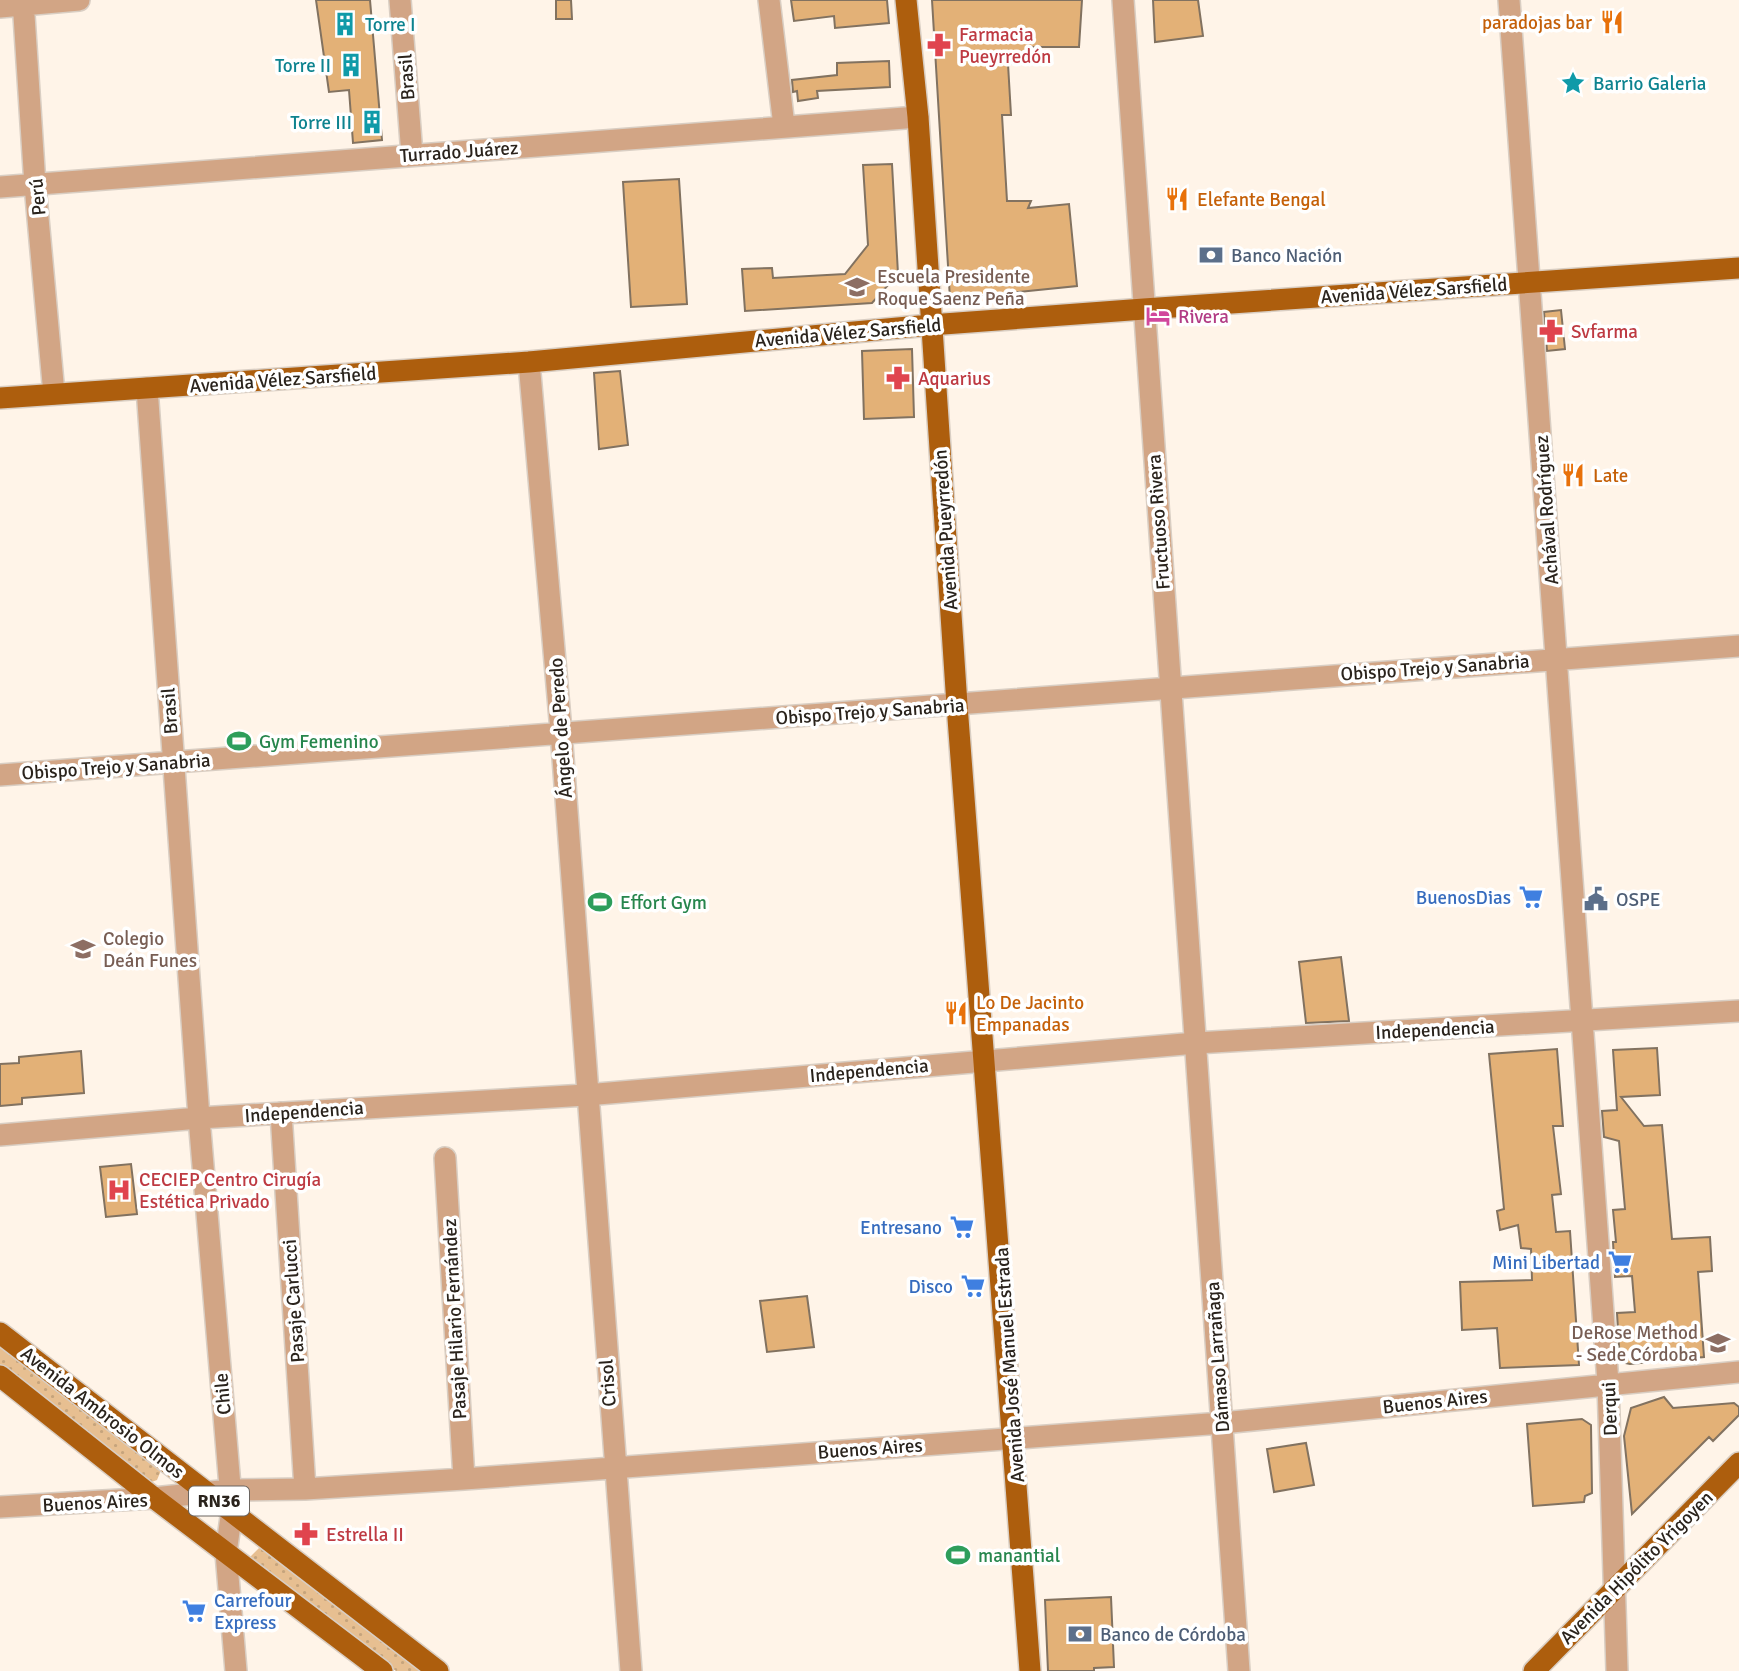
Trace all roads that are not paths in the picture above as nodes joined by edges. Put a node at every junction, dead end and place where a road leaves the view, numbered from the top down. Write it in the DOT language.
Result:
graph roads {
  1 [pos="79,0"];
  2 [pos="400,0"];
  3 [pos="769,0"];
  4 [pos="906,0"];
  5 [pos="1123,0"];
  6 [pos="1509,0"];
  7 [pos="23,3"];
  8 [pos="0,7"];
  9 [pos="918,117"];
  10 [pos="784,126"];
  11 [pos="412,155"];
  12 [pos="35,185"];
  13 [pos="0,187"];
  14 [pos="1739,268"];
  15 [pos="1531,282"];
  16 [pos="1144,309"];
  17 [pos="930,325"];
  18 [pos="529,362"];
  19 [pos="147,388"];
  20 [pos="54,394"];
  21 [pos="0,398"];
  22 [pos="1739,646"];
  23 [pos="1556,658"];
  24 [pos="1169,687"];
  25 [pos="957,705"];
  26 [pos="561,731"];
  27 [pos="173,762"];
  28 [pos="0,775"];
  29 [pos="1739,1011"];
  30 [pos="1580,1021"];
  31 [pos="1196,1043"];
  32 [pos="986,1060"];
  33 [pos="586,1096"];
  34 [pos="281,1113"];
  35 [pos="199,1118"];
  36 [pos="0,1135"];
  37 [pos="445,1158"];
  38 [pos="0,1333"];
  39 [pos="1739,1372"];
  40 [pos="0,1376"];
  41 [pos="1608,1383"];
  42 [pos="1222,1423"];
  43 [pos="1014,1437"];
  44 [pos="1739,1463"];
  45 [pos="614,1467"];
  46 [pos="464,1479"];
  47 [pos="305,1489"];
  48 [pos="208,1493"];
  49 [pos="154,1499"];
  50 [pos="231,1500"];
  51 [pos="0,1507"];
  52 [pos="226,1553"];
  53 [pos="1614,1588"];
  54 [pos="236,1671"];
  55 [pos="382,1671"];
  56 [pos="438,1671"];
  57 [pos="631,1671"];
  58 [pos="1030,1671"];
  59 [pos="1239,1671"];
  60 [pos="1534,1671"];
  61 [pos="1617,1671"];
  1 -- 7 [label="street"];
  2 -- 11 [label="street, Brasil"];
  3 -- 10 [label="street"];
  4 -- 9 [label="main road, Avenida Pueyrredón"];
  5 -- 16 [label="street, Fructuoso Rivera"];
  6 -- 15 [label="street, Achával Rodríguez"];
  7 -- 8 [label="street"];
  7 -- 12 [label="street, Perú"];
  9 -- 10 [label="street, Turrado Juárez"];
  9 -- 17 [label="main road, Avenida Pueyrredón"];
  10 -- 11 [label="street, Turrado Juárez"];
  11 -- 12 [label="street, Turrado Juárez"];
  12 -- 13 [label="street, Turrado Juárez"];
  12 -- 20 [label="street, Perú"];
  14 -- 15 [label="main road, Avenida Vélez Sarsfield"];
  15 -- 16 [label="main road, Avenida Vélez Sarsfield"];
  15 -- 23 [label="street, Achával Rodríguez"];
  16 -- 17 [label="main road, Avenida Vélez Sarsfield"];
  16 -- 24 [label="street, Fructuoso Rivera"];
  17 -- 18 [label="main road, Avenida Vélez Sarsfield"];
  17 -- 25 [label="main road, Avenida Pueyrredón"];
  18 -- 19 [label="main road, Avenida Vélez Sarsfield"];
  18 -- 26 [label="street, Ángelo de Peredo"];
  19 -- 20 [label="main road, Avenida Vélez Sarsfield"];
  19 -- 27 [label="street, Brasil"];
  20 -- 21 [label="main road, Avenida Vélez Sarsfield"];
  22 -- 23 [label="street, Obispo Trejo y Sanabria"];
  23 -- 24 [label="street, Obispo Trejo y Sanabria"];
  23 -- 30 [label="street, Achával Rodríguez"];
  24 -- 25 [label="street, Obispo Trejo y Sanabria"];
  24 -- 31 [label="street, Fructuoso Rivera"];
  25 -- 26 [label="street, Obispo Trejo y Sanabria"];
  25 -- 32 [label="main road, Avenida Pueyrredón"];
  26 -- 27 [label="street, Obispo Trejo y Sanabria"];
  26 -- 33 [label="street, Ángelo de Peredo"];
  27 -- 28 [label="street, Obispo Trejo y Sanabria"];
  27 -- 35 [label="street, Brasil"];
  29 -- 30 [label="street, Independencia"];
  30 -- 31 [label="street, Independencia"];
  30 -- 41 [label="street, Derqui"];
  31 -- 32 [label="street, Independencia"];
  31 -- 42 [label="street, Dámaso Larrañaga"];
  32 -- 33 [label="street, Independencia"];
  32 -- 43 [label="main road, Avenida José Manuel Estrada"];
  33 -- 34 [label="street, Independencia"];
  33 -- 45 [label="street, Crisol"];
  34 -- 35 [label="street, Independencia"];
  34 -- 47 [label="street, Pasaje Carlucci"];
  35 -- 36 [label="street, Independencia"];
  35 -- 50 [label="street, Chile"];
  37 -- 46 [label="street, Pasaje Hilario Fernández"];
  38 -- 48 [label="main road, Avenida Ambrosio Olmos / RN36"];
  39 -- 41 [label="street, Buenos Aires"];
  40 -- 49 [label="main road, Avenida Ambrosio Olmos / RN36"];
  41 -- 42 [label="street, Buenos Aires"];
  41 -- 53 [label="street, Derqui"];
  42 -- 43 [label="street, Buenos Aires"];
  42 -- 59 [label="street, Dámaso Larrañaga"];
  43 -- 45 [label="street, Buenos Aires"];
  43 -- 58 [label="main road, Avenida José Manuel Estrada"];
  44 -- 53 [label="main road, Avenida Hipólito Yrigoyen"];
  45 -- 46 [label="street, Buenos Aires"];
  45 -- 57 [label="street, Crisol"];
  46 -- 47 [label="street, Buenos Aires"];
  47 -- 50 [label="street, Buenos Aires"];
  48 -- 49 [label="street, Buenos Aires"];
  48 -- 50 [label="main road, Avenida Ambrosio Olmos / RN36"];
  49 -- 51 [label="street, Buenos Aires"];
  49 -- 52 [label="main road, Avenida Ambrosio Olmos / RN36"];
  50 -- 52 [label="street, Chile"];
  50 -- 56 [label="main road, Avenida Ambrosio Olmos / RN36"];
  52 -- 54 [label="street, Chile"];
  52 -- 55 [label="main road, Avenida Ambrosio Olmos / RN36"];
  53 -- 60 [label="main road, Avenida Hipólito Yrigoyen"];
  53 -- 61 [label="street, Derqui"];
}
